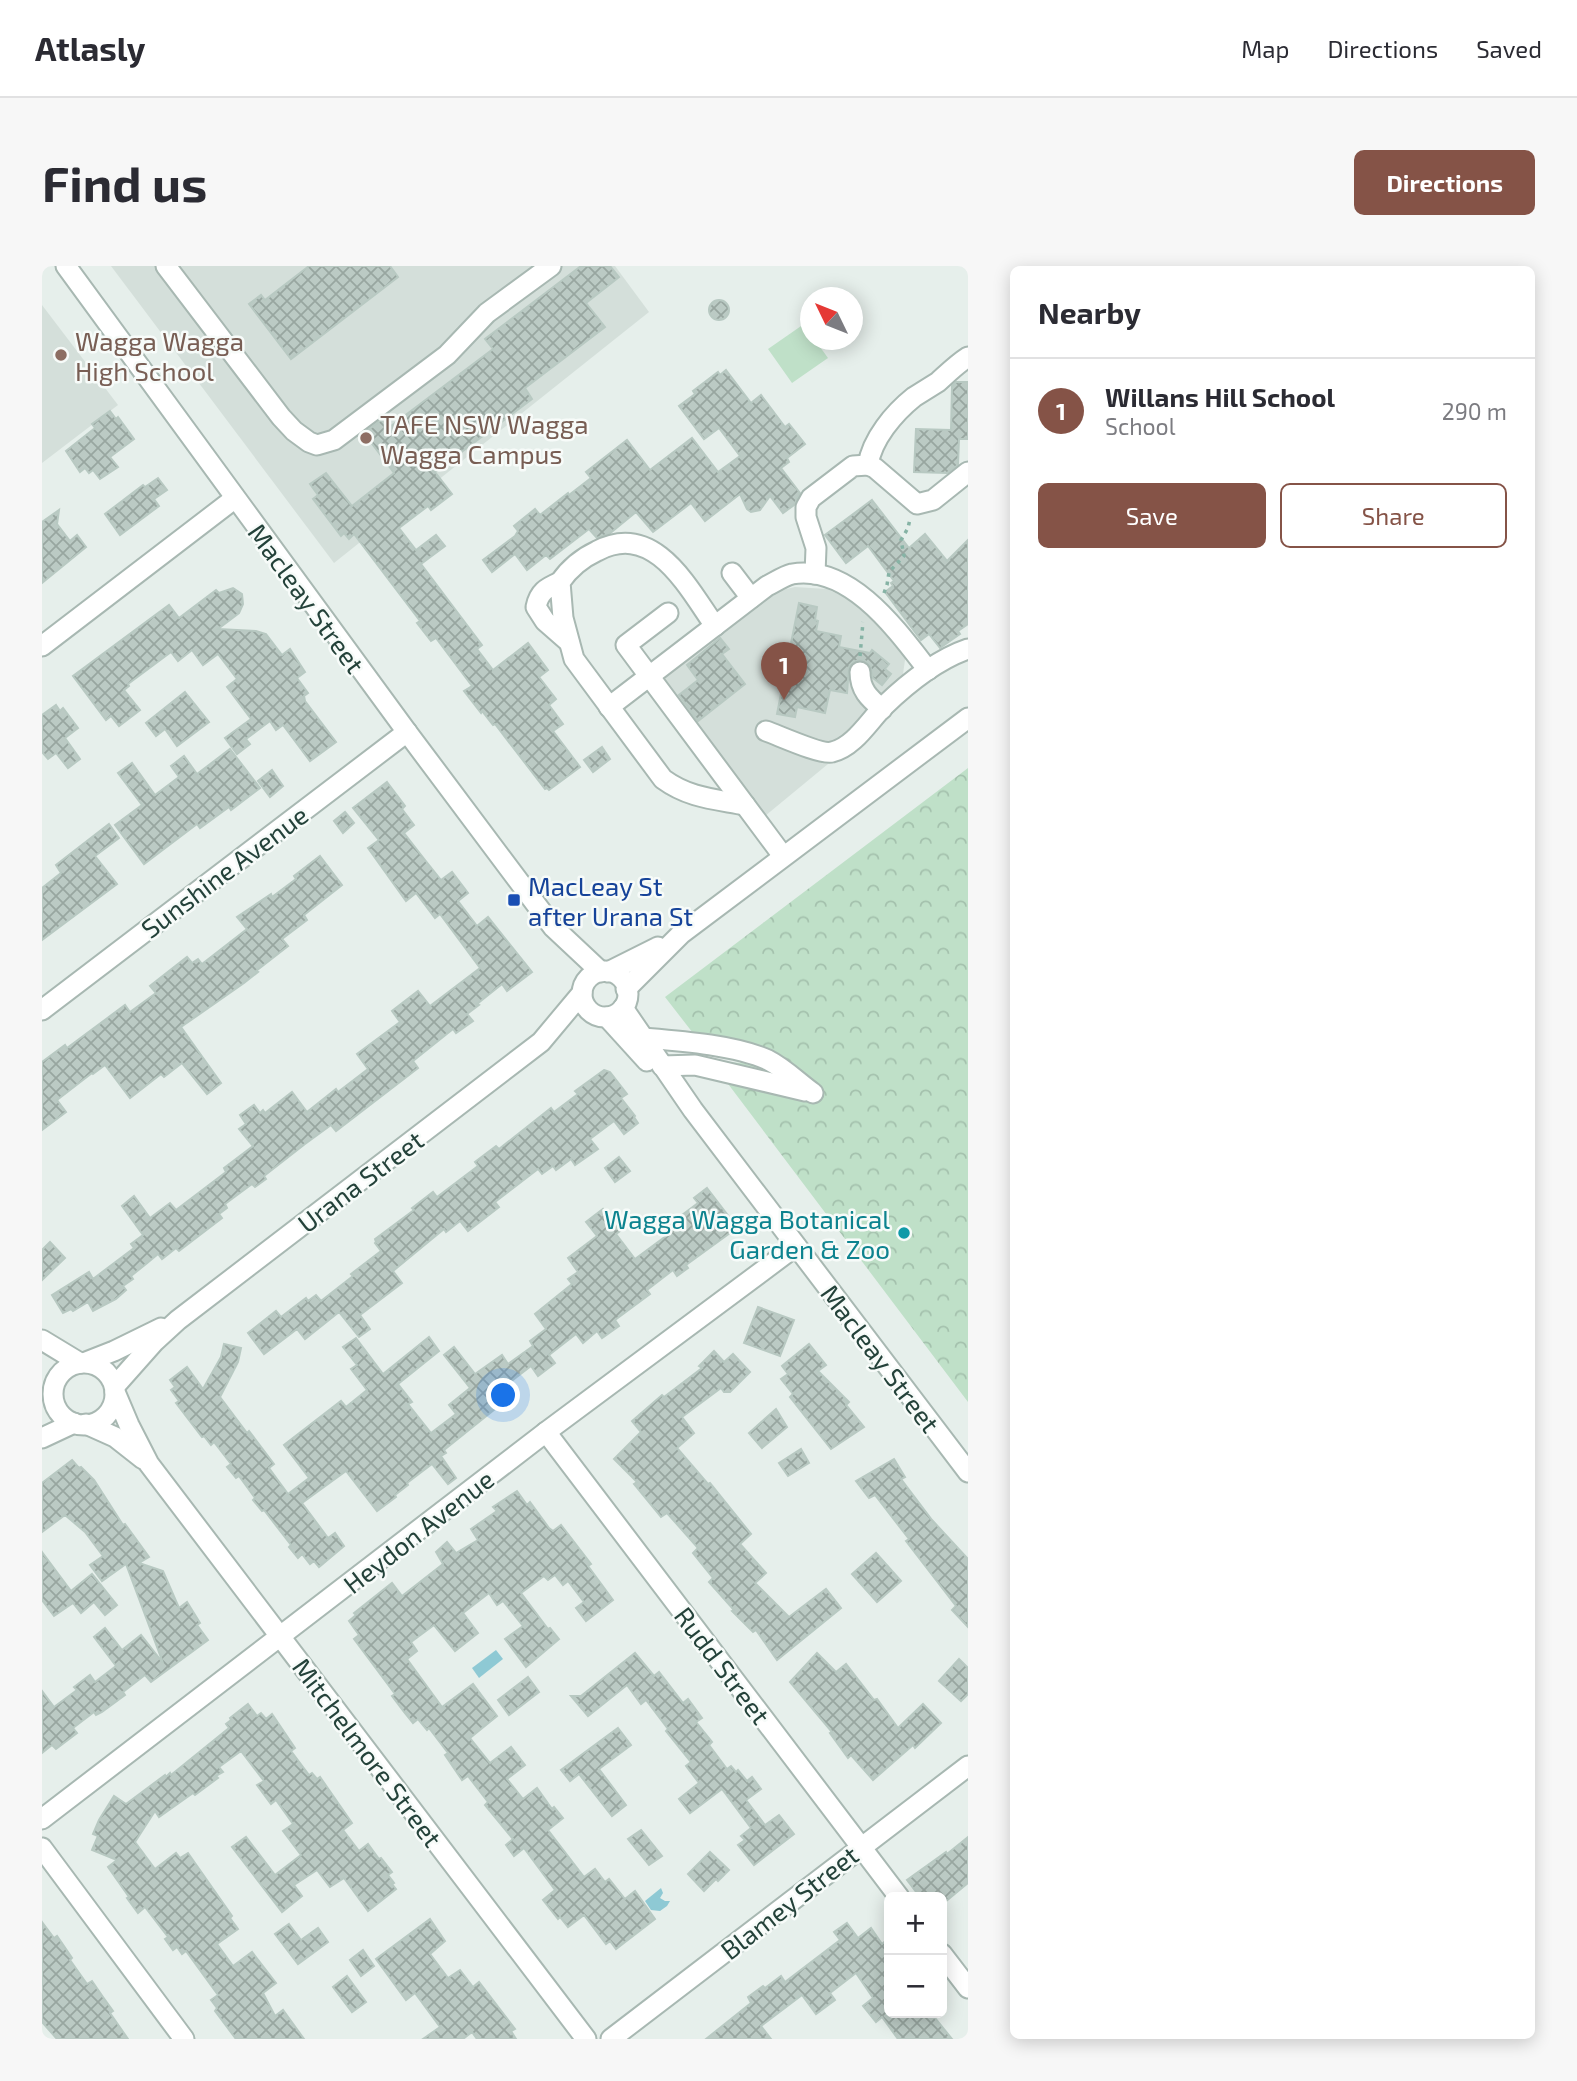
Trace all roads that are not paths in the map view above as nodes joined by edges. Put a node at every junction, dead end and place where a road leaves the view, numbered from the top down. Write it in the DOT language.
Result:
graph roads {
  1 [pos="66,266"];
  2 [pos="166,266"];
  3 [pos="551,266"];
  4 [pos="968,357"];
  5 [pos="868,465"];
  6 [pos="968,472"];
  7 [pos="234,499"];
  8 [pos="732,573"];
  9 [pos="815,574"];
  10 [pos="751,598"];
  11 [pos="668,613"];
  12 [pos="715,625"];
  13 [pos="42,646"];
  14 [pos="968,649"];
  15 [pos="928,670"];
  16 [pos="860,672"];
  17 [pos="649,676"];
  18 [pos="609,706"];
  19 [pos="882,709"];
  20 [pos="968,718"];
  21 [pos="766,731"];
  22 [pos="407,732"];
  23 [pos="745,804"];
  24 [pos="783,856"];
  25 [pos="553,927"];
  26 [pos="681,934"];
  27 [pos="604,972"];
  28 [pos="583,990"];
  29 [pos="613,1007"];
  30 [pos="42,1010"];
  31 [pos="644,1038"];
  32 [pos="541,1042"];
  33 [pos="662,1066"];
  34 [pos="693,1110"];
  35 [pos="796,1246"];
  36 [pos="178,1320"];
  37 [pos="42,1340"];
  38 [pos="83,1363"];
  39 [pos="42,1367"];
  40 [pos="115,1389"];
  41 [pos="50,1397"];
  42 [pos="80,1424"];
  43 [pos="547,1432"];
  44 [pos="42,1438"];
  45 [pos="149,1464"];
  46 [pos="968,1472"];
  47 [pos="280,1637"];
  48 [pos="968,1766"];
  49 [pos="42,1819"];
  50 [pos="861,1847"];
  51 [pos="42,1848"];
  52 [pos="895,1892"];
  53 [pos="943,1955"];
  54 [pos="968,1989"];
  55 [pos="184,2039"];
  56 [pos="586,2039"];
  57 [pos="611,2039"];
  1 -- 7 [label="street, Macleay Street"];
  2 -- 3 [label="street"];
  4 -- 5 [label="street"];
  5 -- 6 [label="street"];
  5 -- 9 [label="street"];
  7 -- 13 [label="street"];
  7 -- 22 [label="street, Macleay Street"];
  8 -- 10 [label="street"];
  9 -- 10 [label="street"];
  9 -- 15 [label="street"];
  10 -- 12 [label="street"];
  11 -- 17 [label="street"];
  12 -- 17 [label="street"];
  12 -- 18 [label="street"];
  14 -- 15 [label="street"];
  15 -- 19 [label="street"];
  16 -- 19 [label="street"];
  17 -- 18 [label="street"];
  17 -- 23 [label="street"];
  18 -- 23 [label="street"];
  19 -- 21 [label="street"];
  20 -- 24 [label="street"];
  22 -- 25 [label="street, Macleay Street"];
  22 -- 30 [label="street, Sunshine Avenue"];
  23 -- 24 [label="street"];
  24 -- 26 [label="street"];
  25 -- 27 [label="street, Macleay Street"];
  25 -- 28 [label="street, Macleay Street"];
  26 -- 27 [label="street"];
  26 -- 29 [label="street, Urana Street"];
  27 -- 28 [label="street"];
  27 -- 29 [label="street"];
  28 -- 29 [label="street"];
  28 -- 32 [label="street, Urana Street"];
  29 -- 31 [label="street, Macleay Street"];
  29 -- 32 [label="street, Urana Street"];
  29 -- 34 [label="street, Macleay Street"];
  31 -- 33 [label="street, Macleay Street"];
  31 -- 33 [label="street"];
  32 -- 36 [label="street, Urana Street"];
  33 -- 34 [label="street, Macleay Street"];
  34 -- 35 [label="street, Macleay Street"];
  35 -- 43 [label="street, Heydon Avenue"];
  35 -- 46 [label="street, Macleay Street"];
  36 -- 38 [label="street, Urana Street"];
  36 -- 40 [label="street, Urana Street"];
  37 -- 38 [label="street"];
  38 -- 40 [label="street"];
  38 -- 41 [label="street"];
  39 -- 41 [label="street"];
  40 -- 42 [label="street"];
  40 -- 45 [label="street, Mitchelmore Street"];
  41 -- 42 [label="street"];
  42 -- 44 [label="street"];
  42 -- 45 [label="street, Mitchelmore Street"];
  43 -- 47 [label="street, Heydon Avenue"];
  43 -- 50 [label="street, Rudd Street"];
  45 -- 47 [label="street, Mitchelmore Street"];
  47 -- 49 [label="street, Heydon Avenue"];
  47 -- 56 [label="street, Mitchelmore Street"];
  48 -- 50 [label="street, Blamey Street"];
  50 -- 52 [label="street, Rudd Street"];
  50 -- 57 [label="street, Blamey Street"];
  51 -- 55 [label="street"];
  53 -- 54 [label="street"];
}
